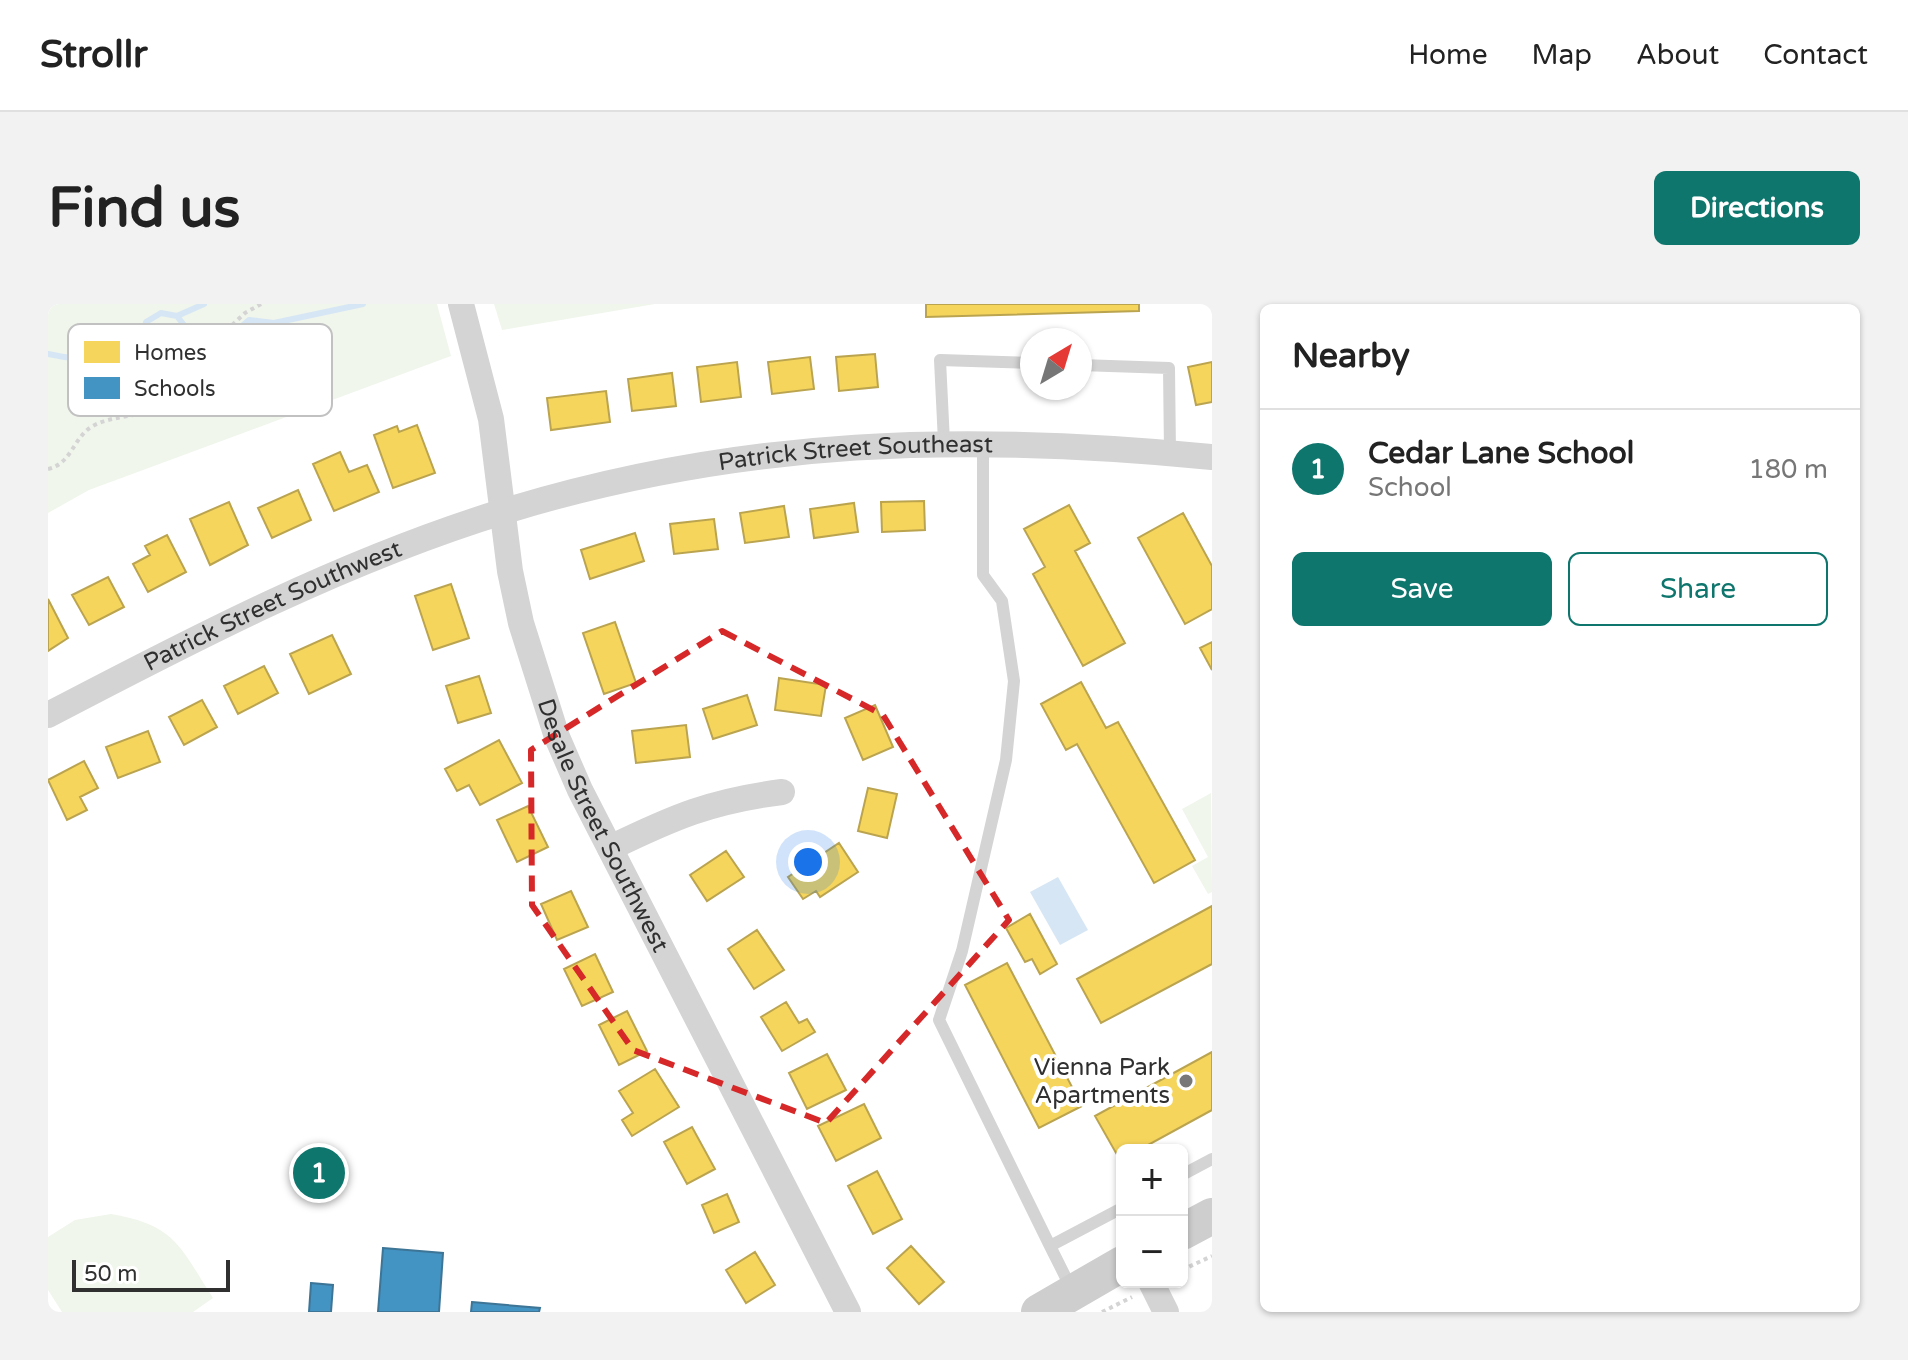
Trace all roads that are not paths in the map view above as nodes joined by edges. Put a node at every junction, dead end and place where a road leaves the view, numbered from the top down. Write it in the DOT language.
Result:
graph roads {
  1 [pos="461,304"];
  2 [pos="1020,363"];
  3 [pos="1092,365"];
  4 [pos="983,441"];
  5 [pos="944,442"];
  6 [pos="1170,453"];
  7 [pos="1212,457"];
  8 [pos="504,511"];
  9 [pos="48,715"];
  10 [pos="782,792"];
  11 [pos="610,848"];
  12 [pos="1212,1159"];
  13 [pos="1188,1172"];
  14 [pos="1116,1211"];
  15 [pos="1212,1216"];
  16 [pos="1188,1229"];
  17 [pos="1050,1246"];
  18 [pos="1116,1268"];
  19 [pos="1154,1288"];
  20 [pos="1073,1293"];
  21 [pos="848,1312"];
  22 [pos="1039,1312"];
  23 [pos="1166,1312"];
  1 -- 8 [label="street, Desale Street Southwest"];
  2 -- 5 [label="lane"];
  3 -- 6 [label="lane"];
  4 -- 5 [label="street, Patrick Street Southeast"];
  4 -- 6 [label="street, Patrick Street Southeast"];
  4 -- 17 [label="lane"];
  5 -- 8 [label="street, Patrick Street Southeast"];
  6 -- 7 [label="street, Patrick Street Southeast"];
  8 -- 9 [label="street, Patrick Street Southwest"];
  8 -- 11 [label="street, Desale Street Southwest"];
  10 -- 11 [label="street"];
  11 -- 21 [label="street, Desale Street Southwest"];
  12 -- 13 [label="lane"];
  14 -- 17 [label="lane"];
  15 -- 16 [label="main road"];
  17 -- 20 [label="lane"];
  18 -- 20 [label="main road"];
  19 -- 23 [label="street"];
  20 -- 22 [label="main road"];
}
